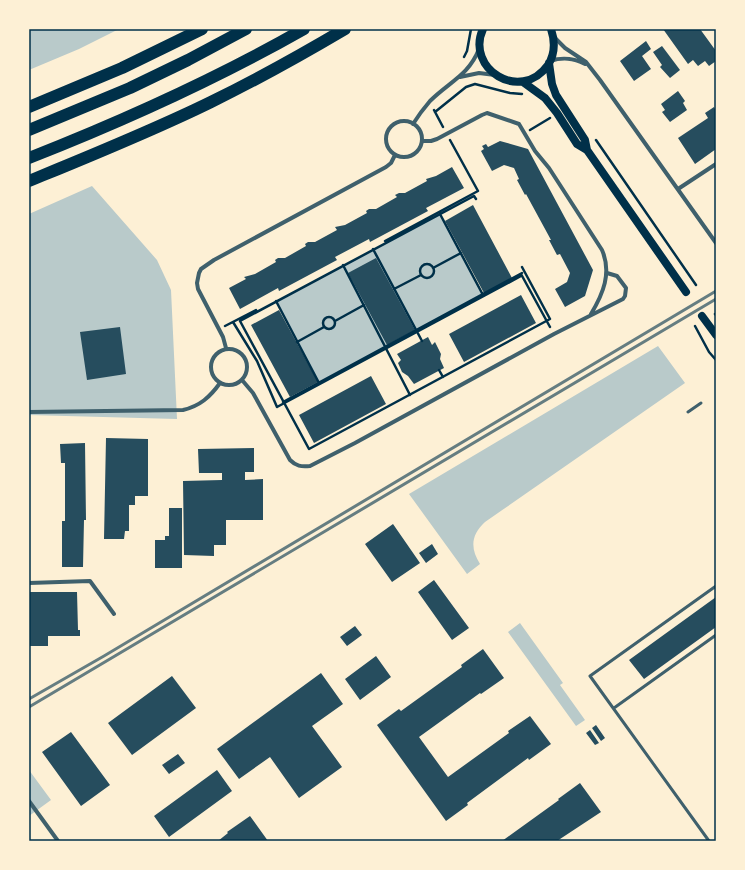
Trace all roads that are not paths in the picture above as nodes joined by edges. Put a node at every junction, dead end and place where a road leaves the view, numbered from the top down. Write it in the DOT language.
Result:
graph roads {
  1 [pos="202,29"];
  2 [pos="246,29"];
  3 [pos="304,29"];
  4 [pos="345,29"];
  5 [pos="483,29"];
  6 [pos="552,32"];
  7 [pos="480,46"];
  8 [pos="550,62"];
  9 [pos="591,68"];
  10 [pos="496,75"];
  11 [pos="458,78"];
  12 [pos="523,82"];
  13 [pos="29,107"];
  14 [pos="413,124"];
  15 [pos="29,130"];
  16 [pos="422,141"];
  17 [pos="587,150"];
  18 [pos="395,155"];
  19 [pos="29,158"];
  20 [pos="716,164"];
  21 [pos="29,181"];
  22 [pos="678,189"];
  23 [pos="716,243"];
  24 [pos="607,273"];
  25 [pos="686,292"];
  26 [pos="591,314"];
  27 [pos="702,316"];
  28 [pos="716,335"];
  29 [pos="226,348"];
  30 [pos="242,380"];
  31 [pos="220,382"];
  32 [pos="701,403"];
  33 [pos="29,412"];
  34 [pos="688,412"];
  35 [pos="29,582"];
  36 [pos="716,586"];
  37 [pos="114,614"];
  38 [pos="716,635"];
  39 [pos="614,708"];
  40 [pos="29,801"];
  41 [pos="58,841"];
  42 [pos="709,841"];
  1 -- 13 [label="highway"];
  2 -- 15 [label="highway"];
  3 -- 19 [label="highway"];
  4 -- 21 [label="highway"];
  5 -- 7 [label="main road"];
  6 -- 8 [label="main road"];
  6 -- 9 [label="street"];
  7 -- 10 [label="main road"];
  7 -- 11 [label="street"];
  8 -- 9 [label="street"];
  8 -- 12 [label="main road"];
  8 -- 17 [label="main road"];
  9 -- 22 [label="street"];
  10 -- 11 [label="street"];
  10 -- 12 [label="main road"];
  11 -- 14 [label="street"];
  12 -- 17 [label="main road"];
  14 -- 16 [label="street"];
  14 -- 18 [label="street"];
  16 -- 18 [label="street"];
  16 -- 24 [label="street"];
  17 -- 25 [label="main road"];
  18 -- 29 [label="street"];
  20 -- 22 [label="street"];
  22 -- 23 [label="street"];
  24 -- 26 [label="street"];
  24 -- 26 [label="street"];
  26 -- 30 [label="street"];
  27 -- 28 [label="main road"];
  29 -- 30 [label="street"];
  29 -- 31 [label="street"];
  30 -- 31 [label="street"];
  31 -- 33 [label="street"];
  32 -- 34 [label="lane"];
  35 -- 37 [label="street"];
  36 -- 39 [label="lane"];
  38 -- 39 [label="lane"];
  39 -- 42 [label="lane"];
  40 -- 41 [label="street"];
}
